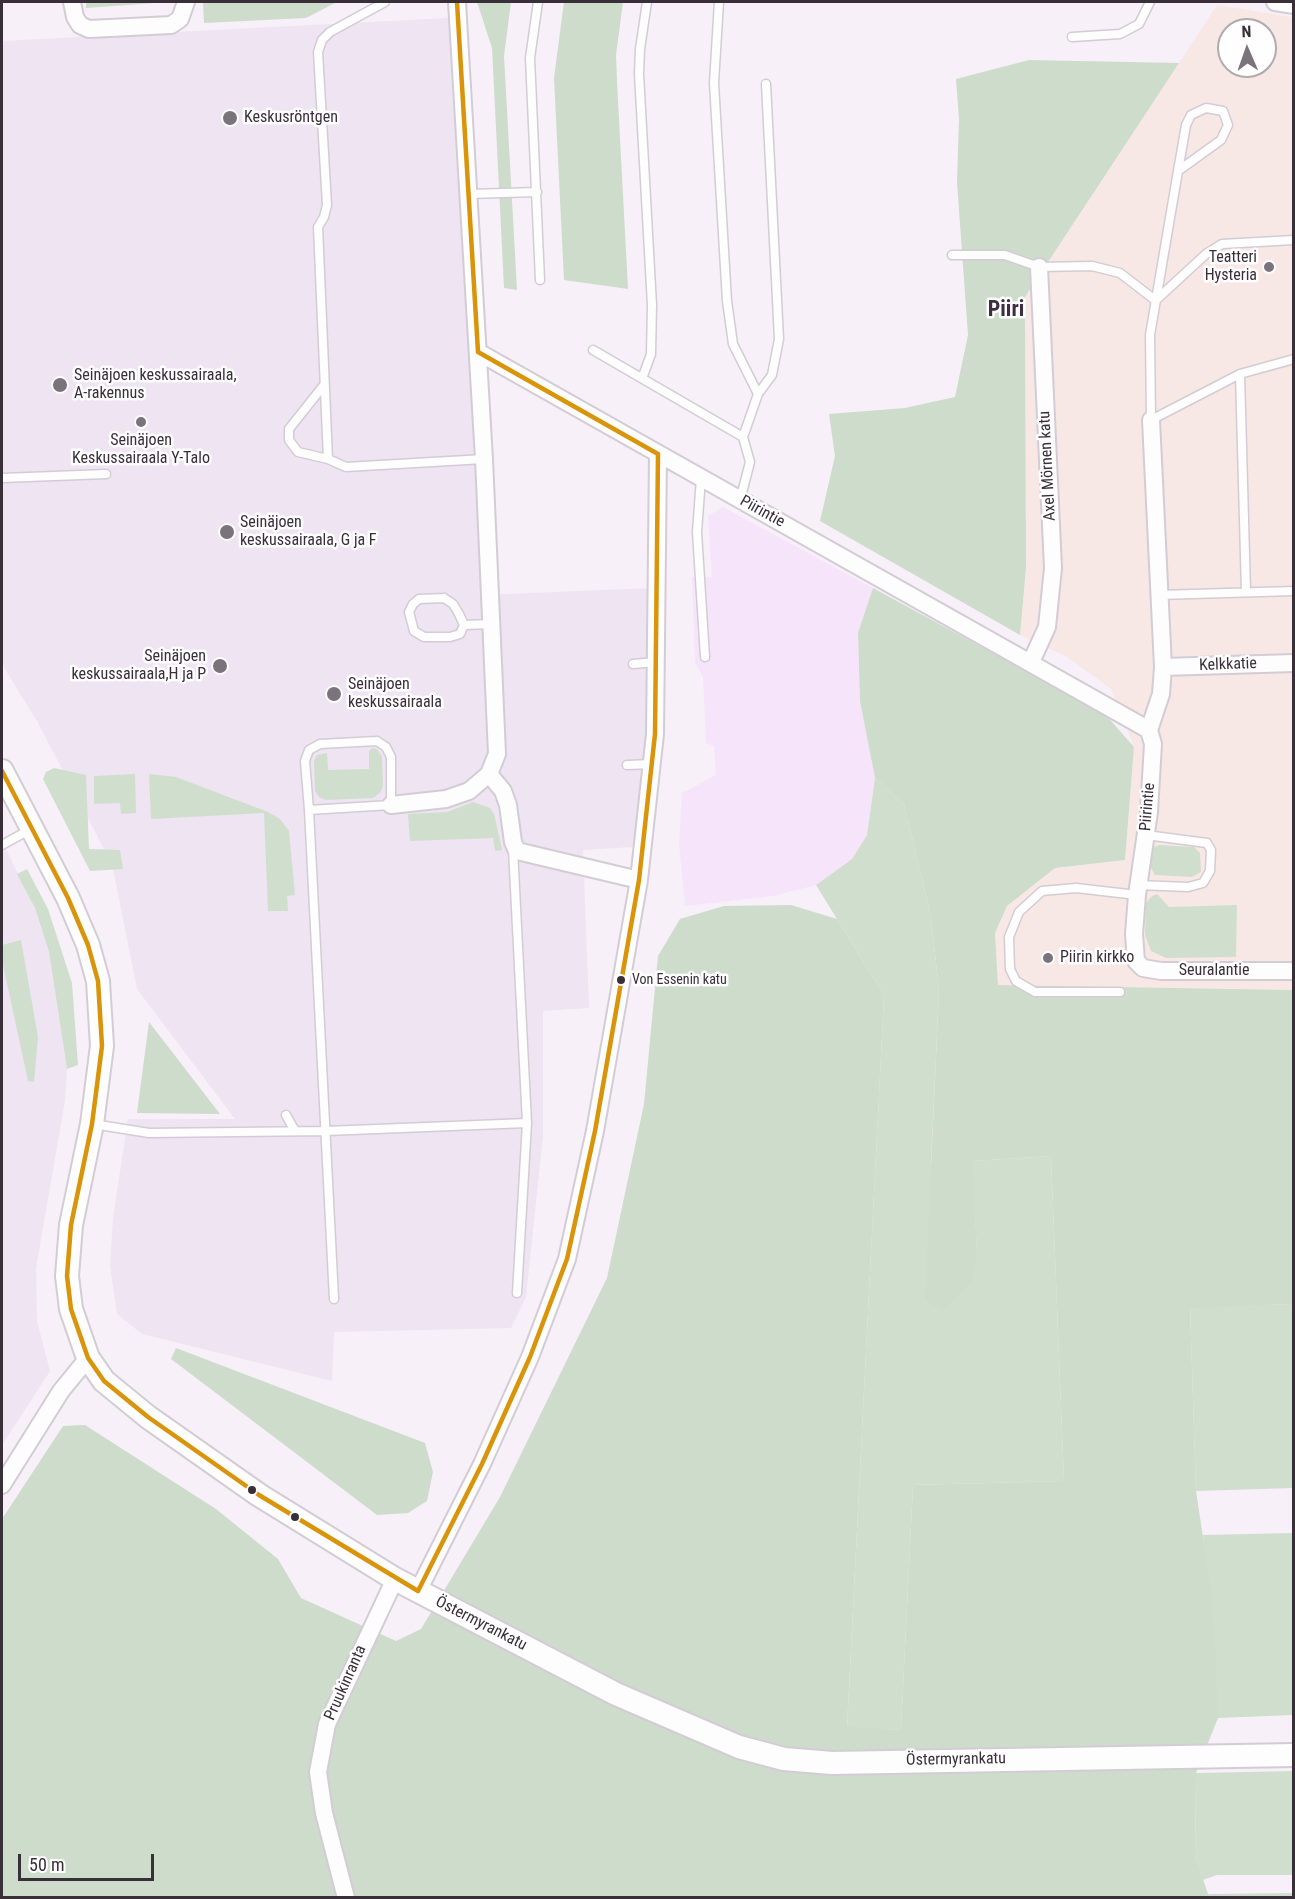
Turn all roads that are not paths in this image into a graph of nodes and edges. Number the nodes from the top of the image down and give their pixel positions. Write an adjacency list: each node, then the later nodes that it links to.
1 (72, 2): 2 (street)
2 (186, 2)
3 (385, 2): 26 (lane)
4 (457, 2): 15 (street)
5 (538, 2): 14 (lane)
6 (647, 2): 25 (lane)
7 (718, 2): 27 (lane)
8 (1150, 2): 11 (lane)
9 (1275, 2): 10 (street)
10 (1293, 5)
11 (1071, 37)
12 (766, 84): 27 (lane)
13 (1178, 171): 13 (lane); 20 (lane)
14 (537, 192): 15 (lane); 19 (lane)
15 (469, 194): 22 (street)
16 (1293, 240): 20 (lane)
17 (952, 255): 18 (lane)
18 (1040, 267): 20 (lane); 43 (street, Axel Mörnen katu)
19 (540, 280)
20 (1155, 300): 28 (lane)
21 (593, 350): 25 (lane)
22 (478, 352): 30 (street, Piirintie); 32 (street)
23 (1293, 359): 24 (lane)
24 (1240, 374): 28 (lane); 38 (lane)
25 (643, 376): 29 (lane)
26 (324, 385): 31 (lane); 31 (lane)
27 (758, 394): 29 (lane)
28 (1150, 420): 39 (street)
29 (743, 437): 36 (lane)
30 (658, 454): 35 (street, Piirintie); 44 (street)
31 (328, 459): 32 (lane)
32 (484, 459): 40 (street)
33 (106, 474): 34 (lane)
34 (2, 478)
35 (701, 478): 36 (street, Piirintie); 42 (lane)
36 (738, 499): 43 (street, Piirintie)
37 (1293, 591): 38 (lane)
38 (1246, 592): 39 (lane)
39 (1159, 595): 47 (street)
40 (492, 624): 41 (lane); 52 (street)
41 (464, 625): 41 (lane)
42 (705, 657)
43 (1032, 662): 48 (street, Piirintie)
44 (656, 663): 46 (lane); 49 (street)
45 (1293, 663): 47 (street, Kelkkatie)
46 (633, 664)
47 (1163, 667): 48 (street)
48 (1149, 730): 56 (street, Piirintie)
49 (652, 764): 50 (lane); 59 (street)
50 (627, 765)
51 (2, 771): 55 (street, Östermyrankatu)
52 (489, 774): 53 (street); 57 (street)
53 (391, 805): 54 (lane); 54 (lane)
54 (309, 810): 68 (lane)
55 (32, 829): 58 (lane); 66 (street, Östermyrankatu)
56 (1146, 835): 60 (street, Piirintie); 60 (lane)
57 (513, 842): 59 (street); 65 (lane)
58 (2, 845)
59 (639, 880): 74 (street)
60 (1137, 890): 61 (street, Piirintie); 63 (lane)
61 (1136, 961): 62 (street, Seuralantie)
62 (1293, 971)
63 (1120, 992)
64 (286, 1115): 67 (lane)
65 (527, 1123): 68 (lane); 69 (lane)
66 (92, 1124): 67 (lane); 71 (street, Östermyrankatu)
67 (295, 1131): 68 (lane)
68 (326, 1131): 70 (lane)
69 (517, 1293)
70 (334, 1299)
71 (88, 1358): 72 (street); 73 (street, Östermyrankatu)
72 (2, 1485)
73 (395, 1579): 74 (street, Östermyrankatu); 76 (street, Pruukinranta)
74 (418, 1591): 75 (street, Östermyrankatu)
75 (1293, 1755)
76 (346, 1898)

